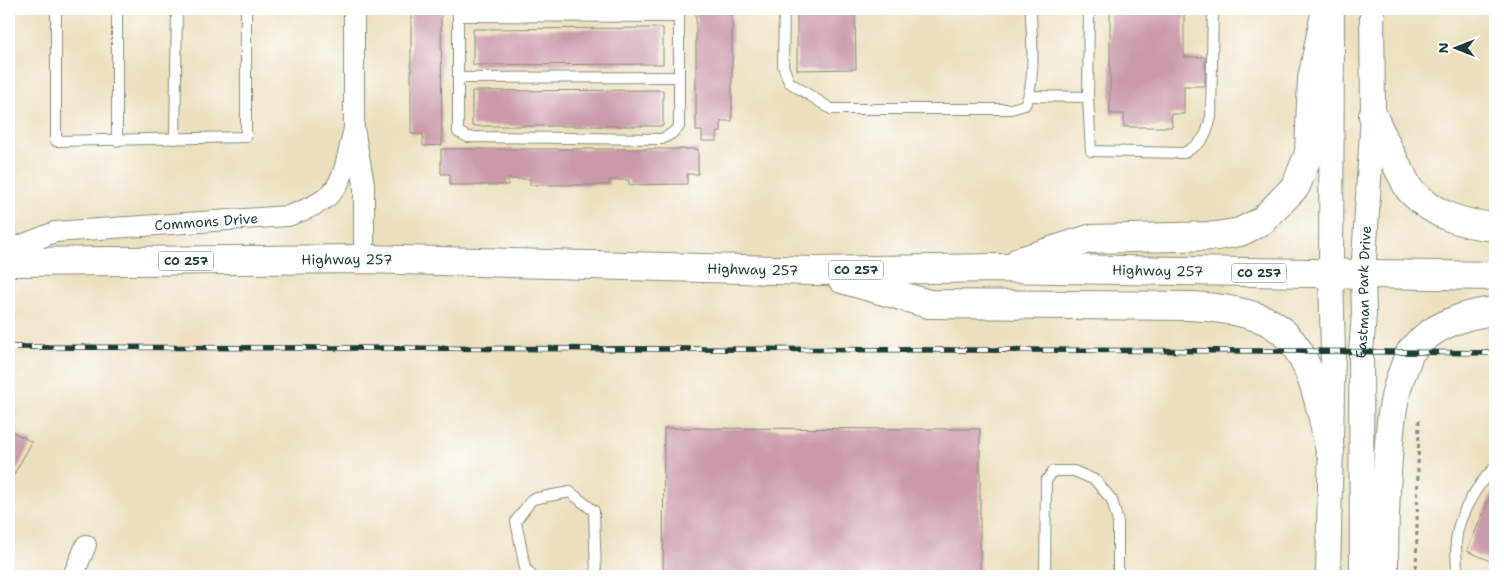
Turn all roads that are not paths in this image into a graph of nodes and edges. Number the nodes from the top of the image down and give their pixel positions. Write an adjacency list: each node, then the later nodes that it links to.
1 (56, 9): 22 (lane)
2 (117, 9): 22 (lane)
3 (177, 9): 21 (lane)
4 (246, 9): 21 (lane)
5 (354, 9): 20 (street, Commons Drive)
6 (784, 9): 17 (lane)
7 (1031, 9): 17 (lane)
8 (1089, 9): 18 (lane)
9 (1213, 9): 18 (lane)
10 (1326, 9): 27 (main road)
11 (1332, 9): 29 (street)
12 (1372, 9): 19 (street, Eastman Park Drive)
13 (458, 12): 14 (lane); 16 (lane)
14 (679, 13): 15 (lane)
15 (679, 77): 16 (lane); 16 (lane)
16 (458, 78)
17 (1029, 96): 18 (lane)
18 (1088, 97)
19 (1373, 116): 23 (main road); 30 (street, Eastman Park Drive)
20 (354, 129): 24 (street, Commons Drive); 25 (street, Commons Drive)
21 (175, 139): 22 (lane)
22 (116, 141)
23 (1495, 228)
24 (9, 250)
25 (364, 259): 26 (main road, Highway 257 / CO 257); 28 (main road, Highway 257 / CO 257)
26 (9, 262)
27 (996, 268): 28 (main road, Highway 257 / CO 257); 29 (main road, Highway 257 / CO 257)
28 (814, 271): 33 (main road)
29 (1331, 274): 30 (main road, Highway 257 / CO 257); 33 (street)
30 (1363, 275): 31 (main road, Highway 257 / CO 257); 43 (street, Eastman Park Drive)
31 (1495, 276)
32 (1495, 311): 44 (main road)
33 (1330, 451): 36 (street)
34 (1495, 467): 37 (lane)
35 (86, 545): 38 (street)
36 (1325, 571)
37 (1458, 575)
38 (73, 576)
39 (532, 576): 40 (lane)
40 (596, 576)
41 (1045, 576): 42 (lane)
42 (1118, 576)
43 (1362, 576)
44 (1384, 576)

